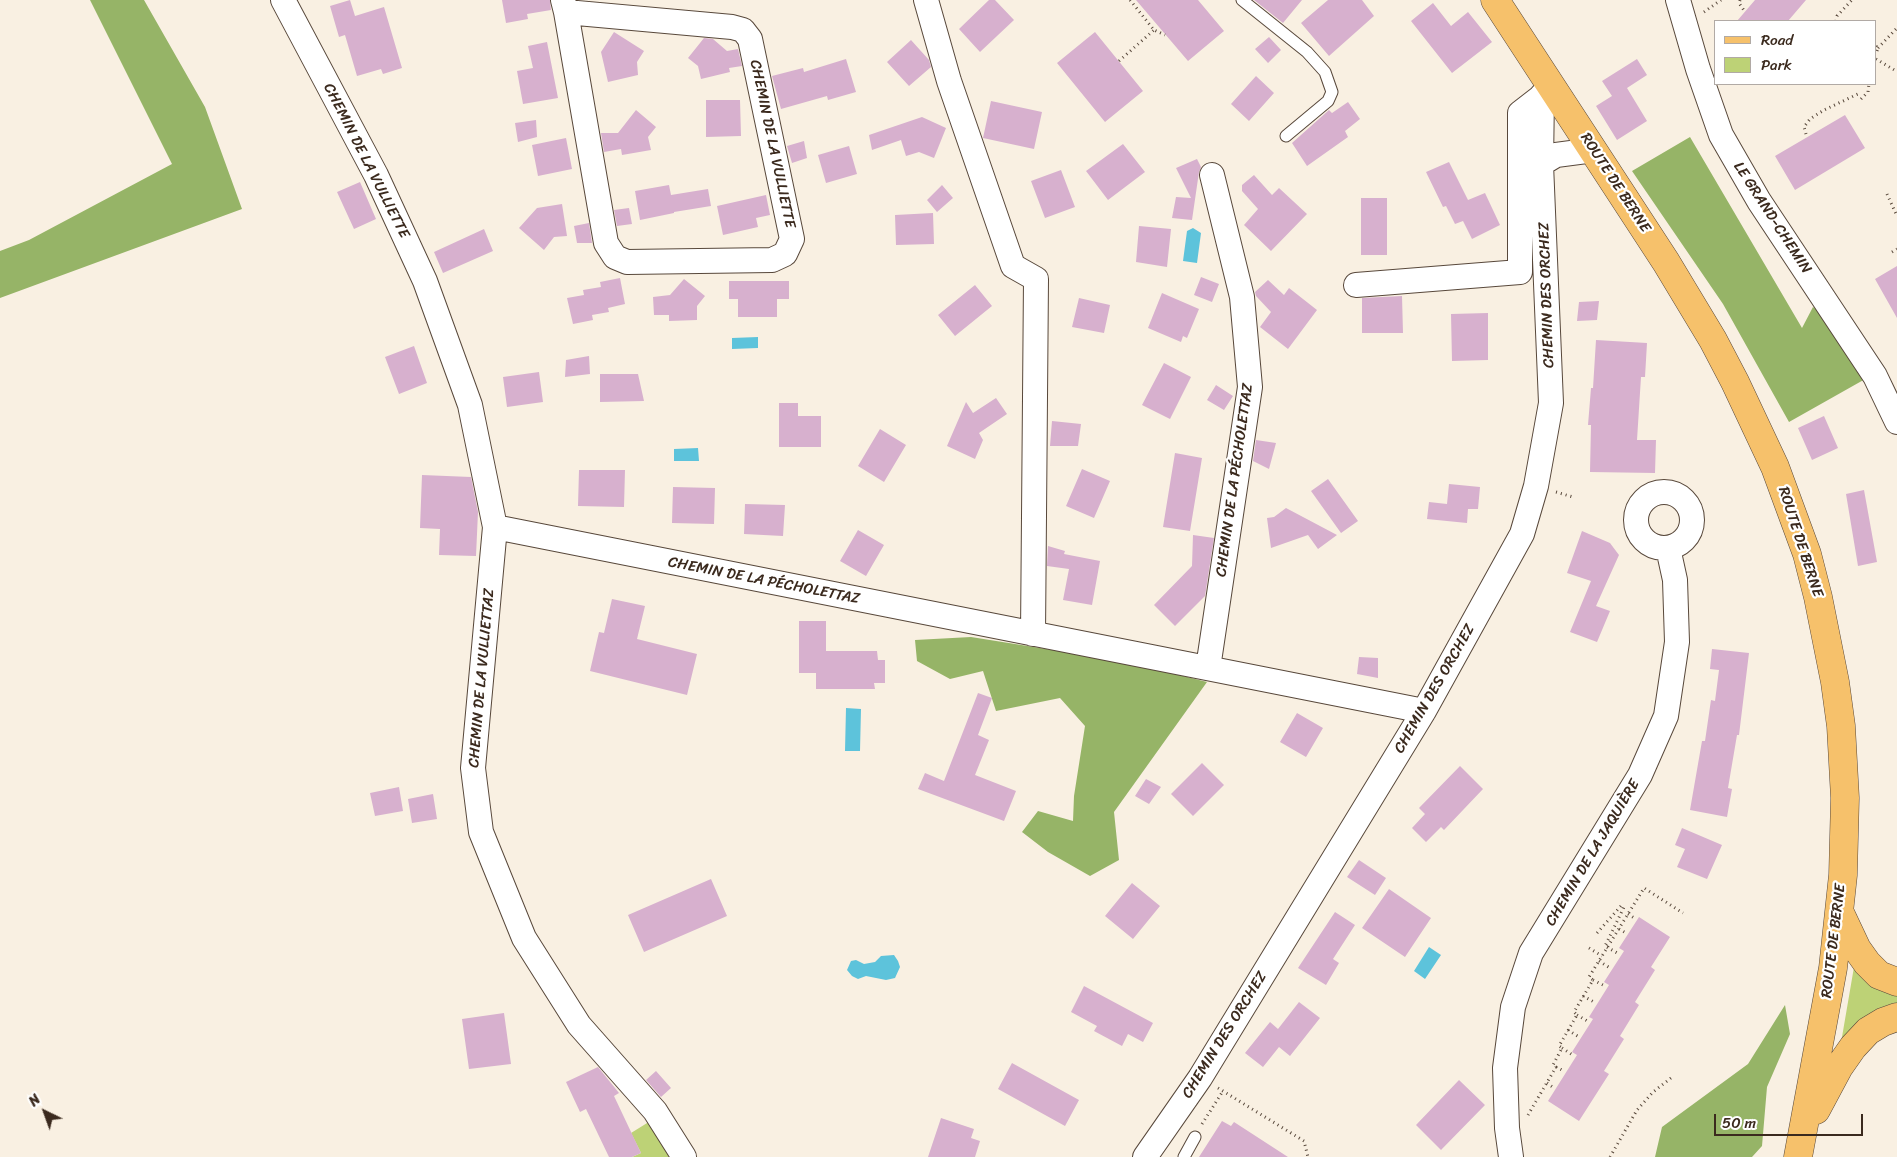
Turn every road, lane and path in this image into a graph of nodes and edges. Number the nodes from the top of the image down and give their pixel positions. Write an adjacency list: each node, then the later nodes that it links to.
1 (283, 0): 36 (street, CHEMIN DE LA VULLIETTE)
2 (926, 0): 38 (street)
3 (1130, 0): 15 (path)
4 (1242, 0): 26 (lane)
5 (1495, 0): 22 (main road, ROUTE DE BERNE)
6 (1678, 0): 35 (street, LE GRAND-CHEMIN)
7 (1721, 0): 11 (path)
8 (1740, 0): 12 (path)
9 (1852, 0): 13 (path)
10 (564, 6): 10 (street, CHEMIN DE LA VULLIETTE)
11 (1704, 12)
12 (1745, 12)
13 (1836, 20)
14 (1897, 28): 17 (path)
15 (1154, 30): 16 (path); 19 (path)
16 (1166, 35)
17 (1877, 47)
18 (1877, 60): 20 (path)
19 (1119, 61)
20 (1896, 71)
21 (1869, 85): 24 (path)
22 (1547, 91): 27 (main road, ROUTE DE BERNE); 28 (street, CHEMIN DES ORCHEZ); 34 (street)
23 (1858, 94): 25 (path)
24 (1861, 99)
25 (1806, 134)
26 (1286, 136)
27 (1594, 150): 28 (street); 42 (main road, ROUTE DE BERNE)
28 (1541, 164): 40 (street, CHEMIN DES ORCHEZ)
29 (1212, 175): 39 (street, CHEMIN DE LA PÉCHOLETTAZ)
30 (1887, 194): 31 (path)
31 (1897, 216)
32 (1897, 249): 33 (path)
33 (1892, 252)
34 (1356, 285)
35 (1897, 422)
36 (495, 527): 38 (street, CHEMIN DE LA PÉCHOLETTAZ); 76 (street, CHEMIN DE LA VULLIETTAZ)
37 (1668, 548): 80 (street, CHEMIN DE LA JAQUIÈRE)
38 (1033, 634): 39 (street, CHEMIN DE LA PÉCHOLETTAZ)
39 (1208, 668): 40 (street, CHEMIN DE LA PÉCHOLETTAZ)
40 (1424, 711): 77 (street, CHEMIN DES ORCHEZ)
41 (1683, 913): 43 (path)
42 (1840, 913): 55 (main road); 75 (main road, ROUTE DE BERNE)
43 (1628, 914): 44 (path); 45 (path)
44 (1636, 919)
45 (1619, 930): 47 (path); 49 (path)
46 (1597, 933): 49 (path)
47 (1626, 933)
48 (1589, 948): 51 (path)
49 (1608, 948): 50 (path); 51 (path)
50 (1619, 954)
51 (1602, 956): 52 (path)
52 (1599, 961): 53 (path); 54 (path)
53 (1610, 968)
54 (1593, 980): 56 (path); 57 (path)
55 (1897, 982)
56 (1604, 986)
57 (1583, 996): 58 (path); 59 (path)
58 (1594, 1002)
59 (1577, 1014): 61 (path); 62 (path)
60 (1897, 1017): 75 (main road)
61 (1589, 1022)
62 (1568, 1030): 63 (path); 64 (path)
63 (1579, 1037)
64 (1562, 1048): 65 (path); 66 (path)
65 (1574, 1056)
66 (1556, 1067): 67 (path); 69 (path)
67 (1564, 1071)
68 (1671, 1078): 81 (path)
69 (1547, 1083): 71 (path); 73 (path)
70 (1215, 1086): 72 (path)
71 (1554, 1088)
72 (1223, 1091): 74 (path); 79 (path)
73 (1526, 1118)
74 (1195, 1137): 78 (lane)
75 (1799, 1149)
76 (684, 1157)
77 (1145, 1157)
78 (1184, 1157)
79 (1308, 1157)
80 (1511, 1157)
81 (1610, 1157)

